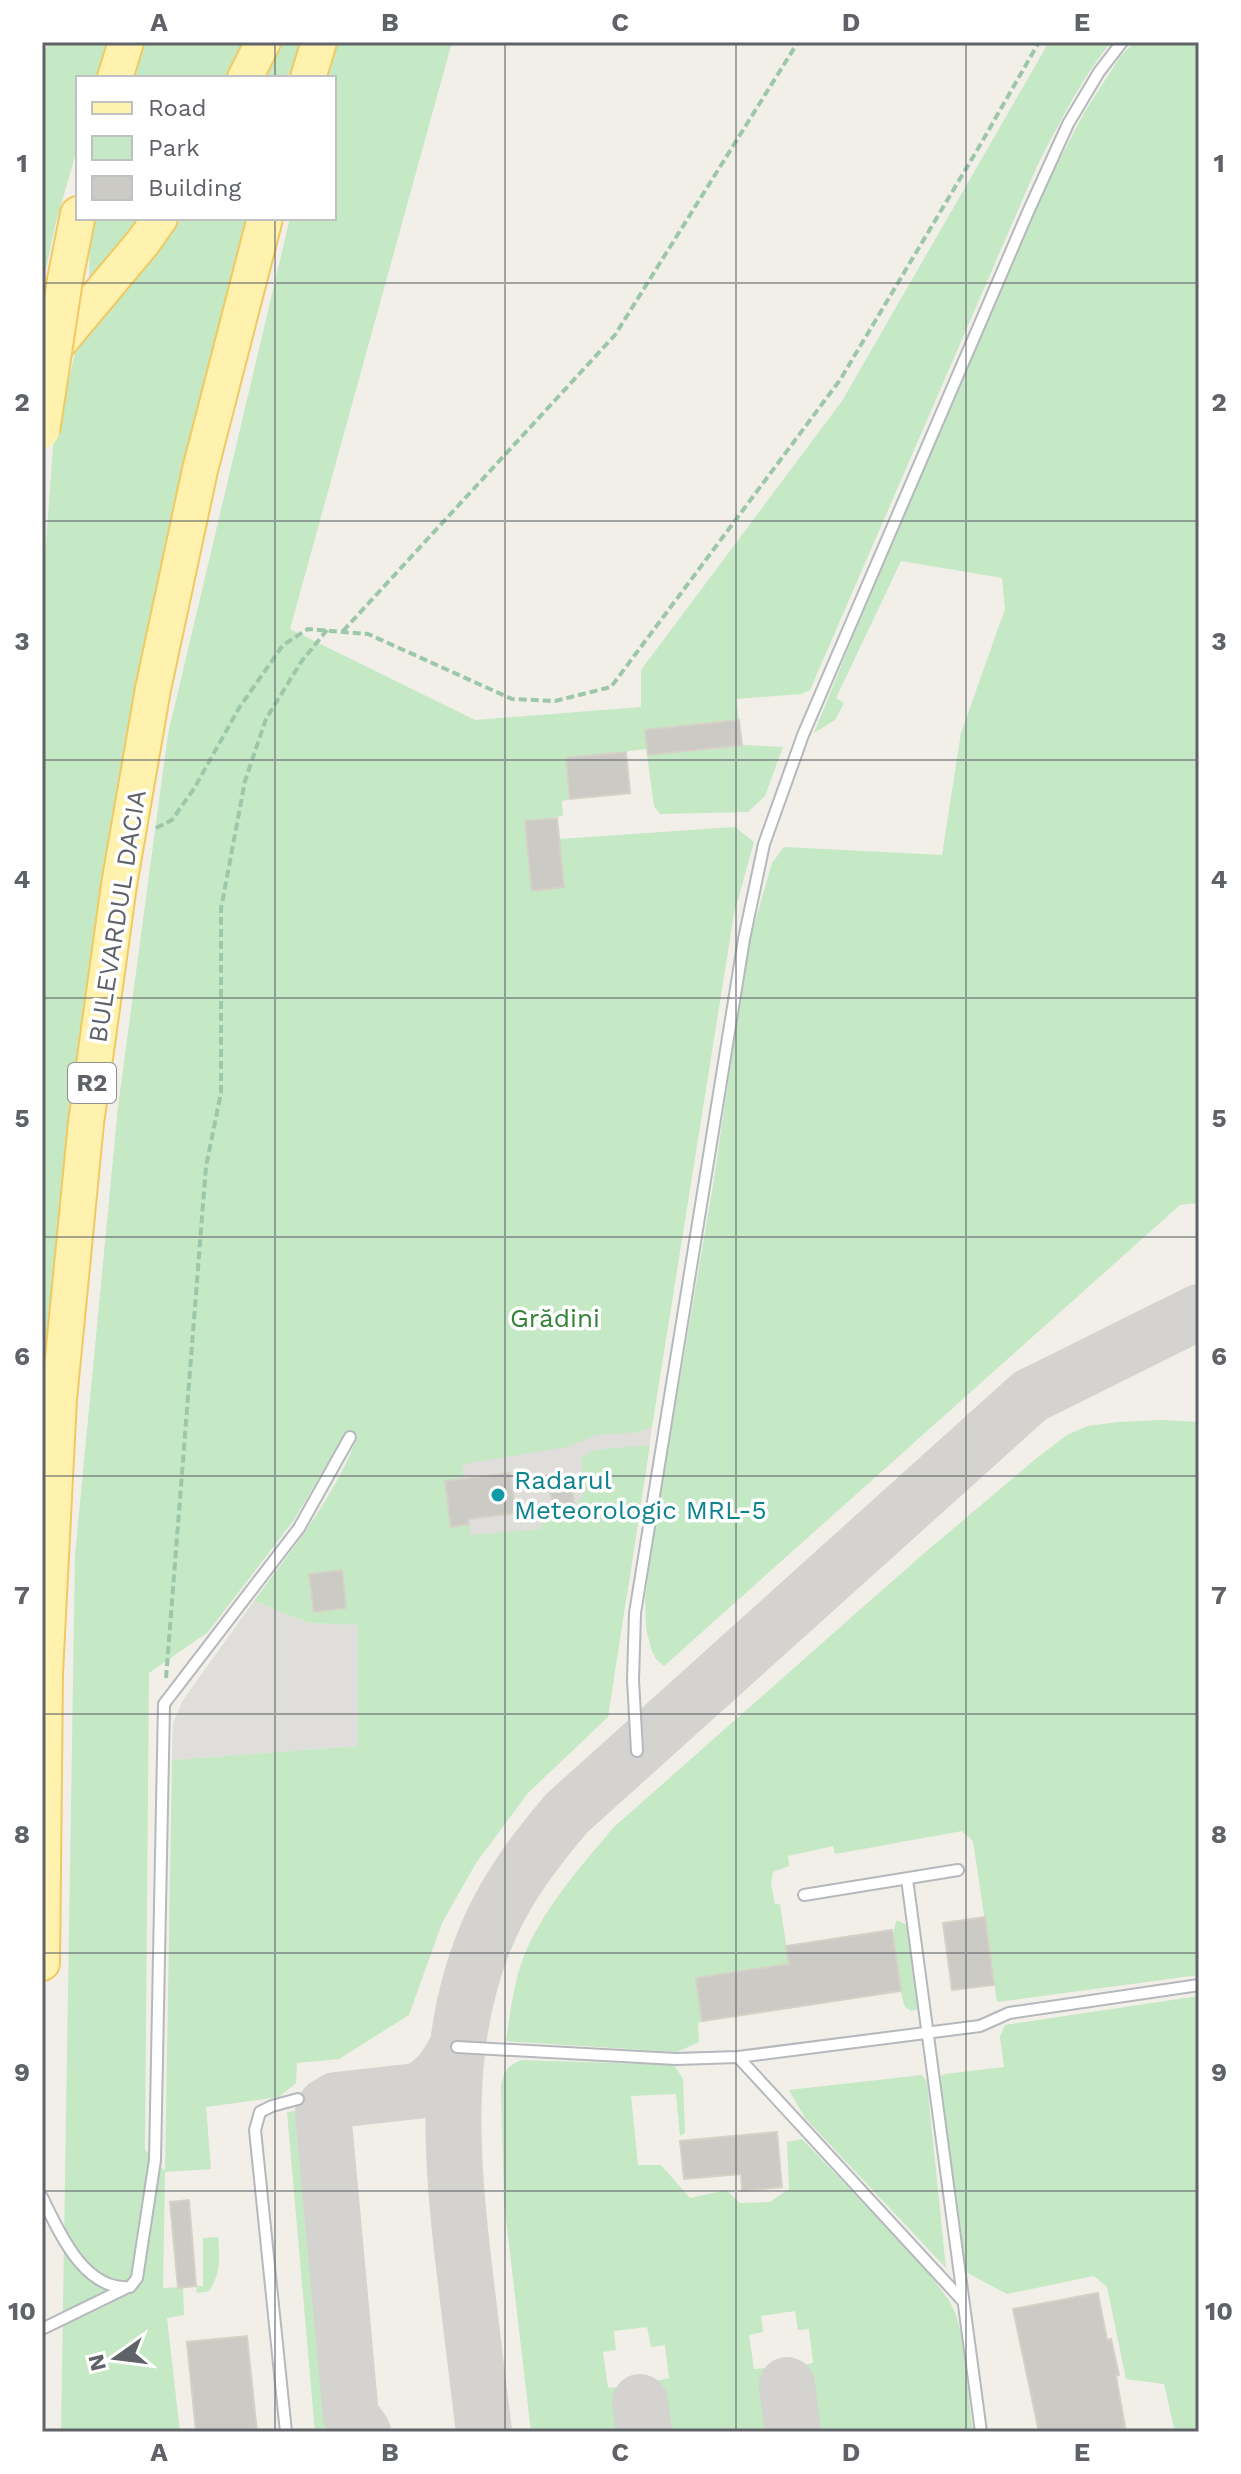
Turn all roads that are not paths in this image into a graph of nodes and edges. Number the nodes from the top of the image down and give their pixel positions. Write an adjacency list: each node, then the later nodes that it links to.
1 (126, 42): 5 (main road)
2 (263, 42): 6 (main road)
3 (319, 42): 7 (main road)
4 (1122, 42): 15 (lane)
5 (116, 76)
6 (246, 76)
7 (309, 76)
8 (77, 220): 12 (main road, bridge)
9 (159, 220): 11 (main road)
10 (264, 220): 13 (main road, BULEVARDUL DACIA / R2)
11 (42, 364)
12 (42, 431)
13 (50, 1398): 19 (main road, BULEVARDUL DACIA / R2)
14 (350, 1437): 26 (lane)
15 (637, 1751)
16 (958, 1870): 17 (lane)
17 (907, 1879): 18 (lane); 21 (lane)
18 (804, 1895)
19 (42, 1963)
20 (1199, 1985): 21 (lane)
21 (928, 2034): 23 (lane); 27 (lane)
22 (457, 2047): 23 (lane)
23 (738, 2057): 27 (lane)
24 (298, 2099): 29 (lane)
25 (42, 2197): 26 (lane)
26 (130, 2287): 28 (lane)
27 (964, 2302): 30 (lane)
28 (42, 2329)
29 (286, 2432)
30 (981, 2432)

